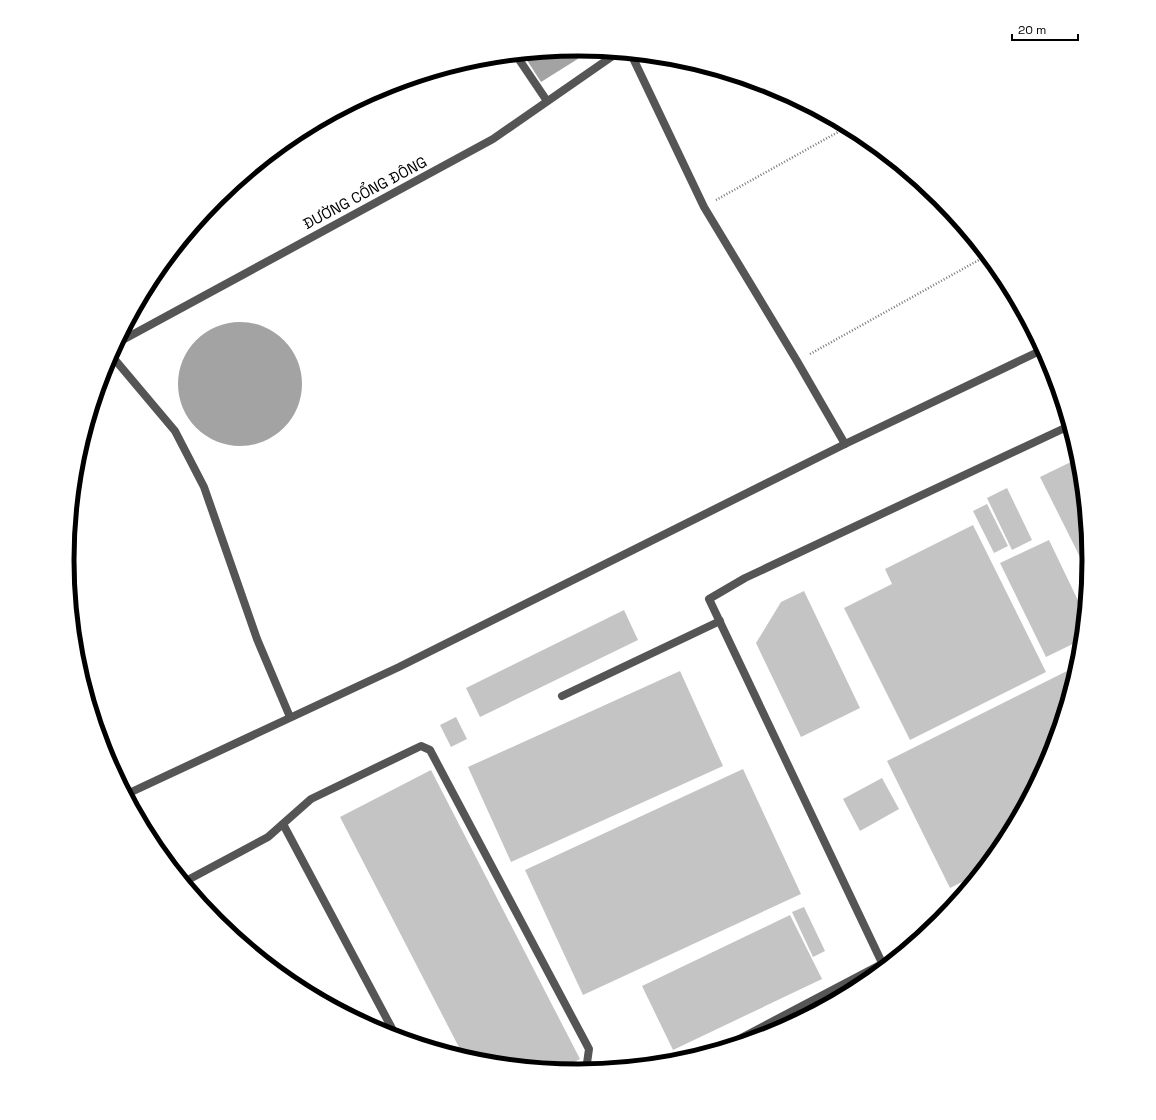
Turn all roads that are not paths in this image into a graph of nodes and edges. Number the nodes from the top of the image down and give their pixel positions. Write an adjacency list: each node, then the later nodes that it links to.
1 (611, 57): 4 (street, ĐƯỜNG CỔNG ĐÔNG)
2 (519, 59): 4 (street)
3 (633, 59): 9 (street)
4 (547, 101): 5 (street, ĐƯỜNG CỔNG ĐÔNG)
5 (125, 338)
6 (1037, 352): 9 (street)
7 (115, 360): 12 (street)
8 (1064, 428): 10 (street)
9 (845, 444): 12 (street)
10 (720, 621): 11 (street); 16 (street)
11 (562, 696)
12 (290, 717): 13 (street)
13 (131, 792)
14 (283, 824): 15 (street); 18 (street); 20 (street)
15 (189, 880)
16 (882, 962)
17 (864, 975): 19 (street)
18 (392, 1028)
19 (751, 1033)
20 (587, 1064)

